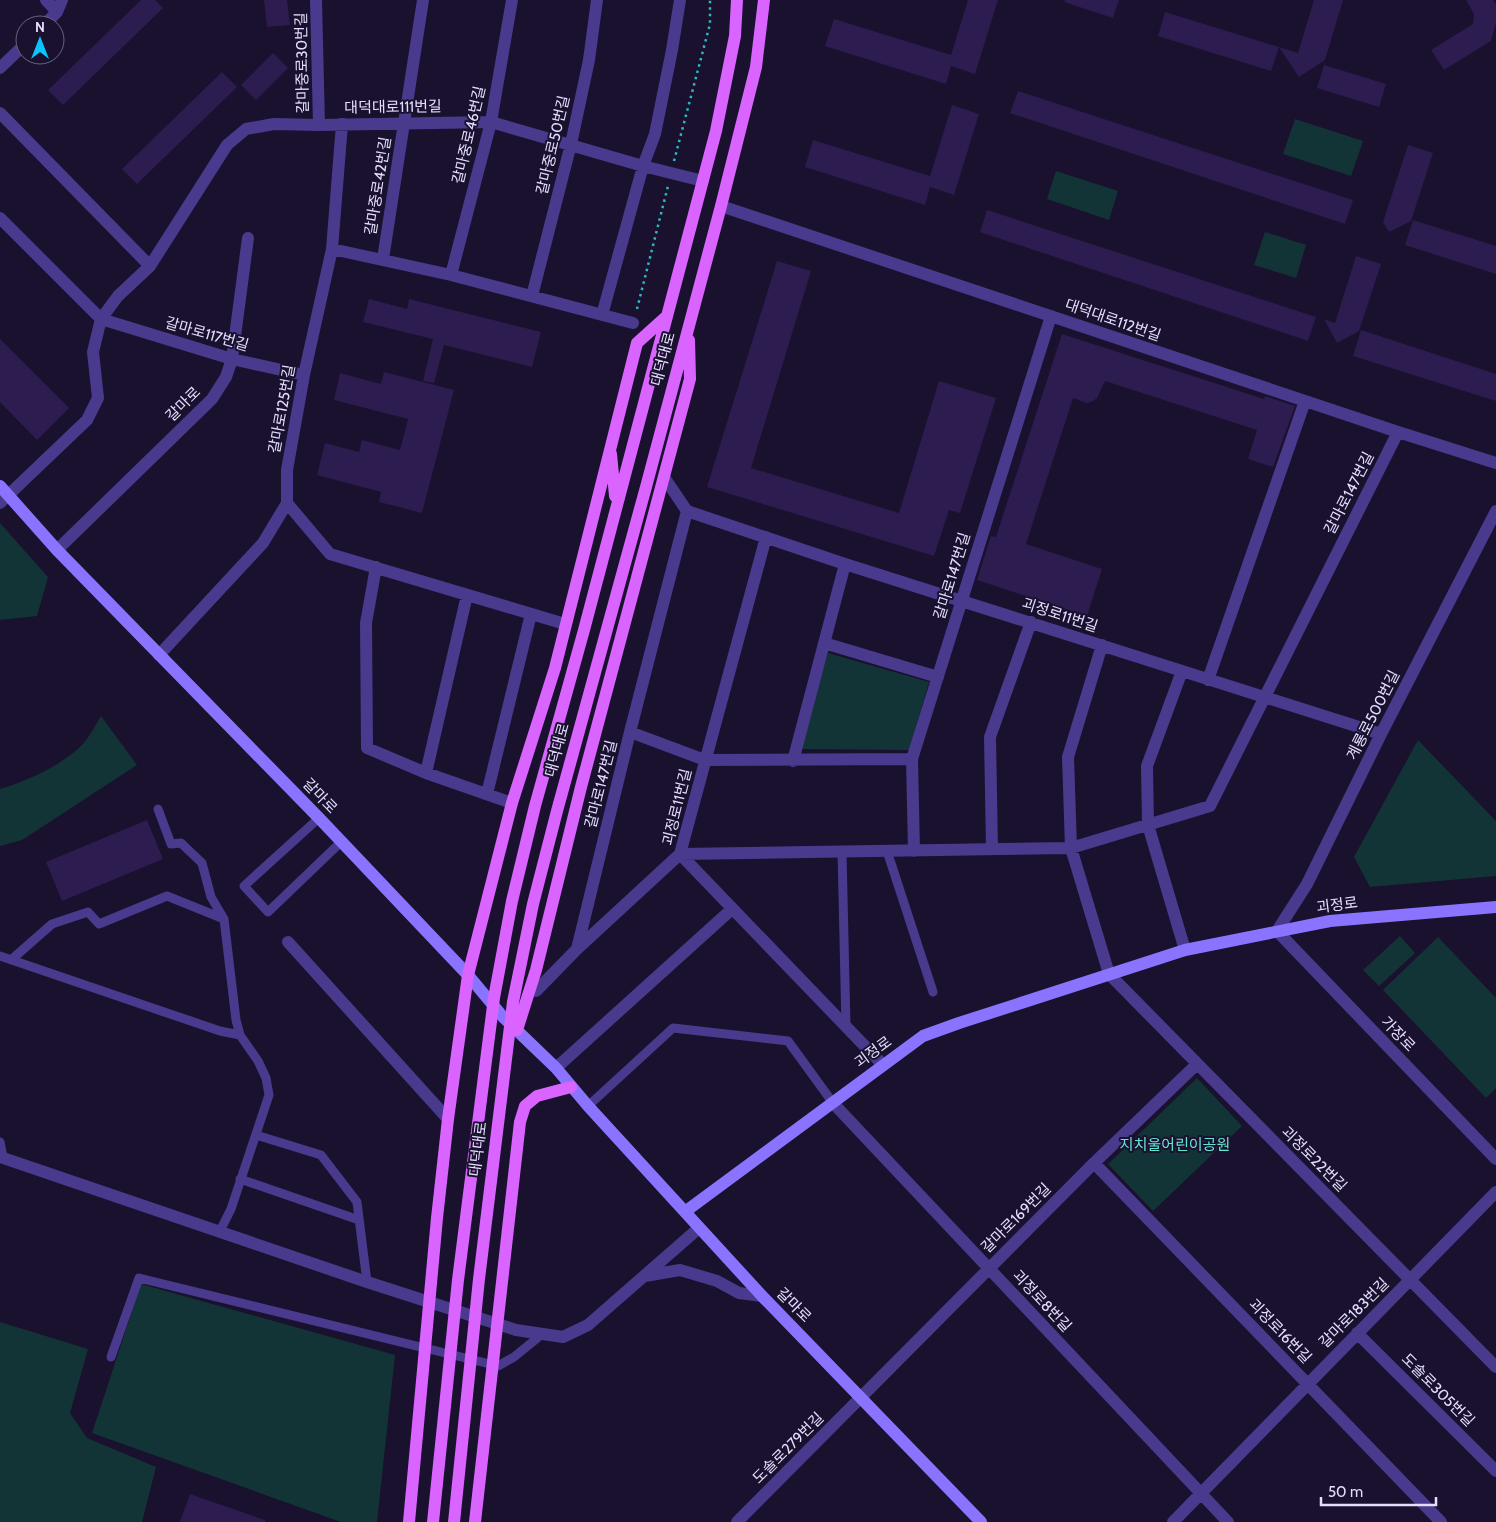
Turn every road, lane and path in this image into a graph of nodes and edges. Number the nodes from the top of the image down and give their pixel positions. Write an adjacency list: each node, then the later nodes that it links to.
1 (46, 0): 9 (street)
2 (316, 0): 16 (street, 갈마중로30번길)
3 (423, 0): 15 (street, 갈마중로42번길)
4 (512, 0): 13 (street, 갈마중로46번길)
5 (597, 0): 17 (street, 갈마중로50번길)
6 (680, 0): 18 (street)
7 (738, 0): 19 (main road, 대덕대로)
8 (764, 0): 20 (main road, 대덕대로)
9 (60, 6)
10 (15, 54): 11 (street)
11 (0, 68)
12 (0, 113): 25 (street)
13 (491, 122): 15 (street, 대덕대로111번길); 17 (street, 대덕대로111번길); 26 (street, 갈마중로46번길)
14 (342, 124): 15 (street, 대덕대로111번길); 16 (street, 대덕대로111번길); 23 (street, 갈마로125번길)
15 (404, 124): 24 (street, 갈마중로42번길)
16 (319, 125): 25 (street, 대덕대로111번길)
17 (571, 144): 18 (street, 대덕대로111번길); 27 (street, 갈마중로50번길)
18 (643, 166): 19 (street, 대덕대로111번길); 28 (street)
19 (702, 181): 29 (main road, 대덕대로)
20 (721, 206): 30 (street, 대덕대로112번길); 33 (main road, 대덕대로)
21 (0, 218): 31 (street, 갈마로117번길)
22 (248, 238): 34 (street, 갈마로)
23 (332, 248): 24 (street); 35 (street, 갈마로125번길)
24 (384, 259): 26 (street)
25 (150, 266): 31 (street, 대덕대로111번길)
26 (451, 275): 27 (street)
27 (532, 296): 28 (street)
28 (602, 315): 32 (street)
29 (667, 316): 38 (main road); 43 (main road, 대덕대로)
30 (1051, 316): 36 (street, 대덕대로112번길); 51 (street, 갈마로147번길)
31 (101, 319): 34 (street, 갈마로117번길); 41 (street)
32 (633, 323)
33 (689, 325): 40 (main road); 129 (main road, 대덕대로)
34 (232, 359): 35 (street, 갈마로117번길); 47 (street, 갈마로)
35 (304, 375): 42 (street, 갈마로125번길)
36 (1305, 402): 37 (street, 대덕대로112번길); 60 (street)
37 (1398, 432): 39 (street, 대덕대로112번길); 61 (street, 갈마로147번길)
38 (610, 444): 43 (main road); 54 (main road)
39 (1496, 463)
40 (664, 477): 44 (street); 94 (main road)
41 (3, 495): 47 (main road, 갈마로)
42 (287, 503): 49 (street); 57 (street, 갈마로125번길)
43 (616, 506): 128 (main road, 대덕대로)
44 (687, 511): 46 (street, 괴정로11번길); 62 (street, 갈마로147번길)
45 (1496, 511): 63 (street, 계룡로500번길)
46 (766, 537): 48 (street, 괴정로11번길); 65 (street, 괴정로11번길)
47 (57, 550): 57 (main road, 갈마로)
48 (845, 564): 51 (street, 괴정로11번길); 55 (street)
49 (376, 568): 50 (street); 67 (street)
50 (467, 595): 52 (street); 67 (street)
51 (962, 600): 53 (street, 괴정로11번길); 59 (street, 갈마로147번길)
52 (531, 614): 54 (street); 68 (street)
53 (1031, 622): 56 (street, 괴정로11번길); 75 (street)
54 (565, 624): 69 (main road)
55 (824, 643): 59 (street); 66 (street)
56 (1102, 646): 58 (street, 괴정로11번길); 74 (street)
57 (159, 656): 71 (main road, 갈마로)
58 (1182, 671): 60 (street, 괴정로11번길); 72 (street)
59 (938, 678): 64 (street, 갈마로147번길)
60 (1208, 680): 61 (street, 괴정로11번길)
61 (1264, 698): 63 (street, 괴정로11번길); 72 (street, 갈마로147번길)
62 (630, 732): 65 (street); 85 (street, 갈마로147번길)
63 (1381, 734): 83 (street, 계룡로500번길)
64 (912, 759): 66 (street); 77 (street, 갈마로147번길)
65 (705, 760): 66 (street); 79 (street, 괴정로11번길)
66 (793, 760)
67 (426, 773): 68 (street)
68 (487, 794): 69 (street)
69 (512, 803): 90 (main road)
70 (158, 809): 82 (lane)
71 (319, 818): 73 (main road, 갈마로); 73 (lane)
72 (1148, 825): 74 (street, 갈마로147번길); 86 (street)
73 (342, 842): 90 (main road, 갈마로)
74 (1071, 848): 75 (street, 갈마로147번길); 89 (street)
75 (992, 849): 77 (street, 갈마로147번길)
76 (887, 851): 77 (street, 갈마로147번길); 78 (street, 갈마로147번길); 92 (lane)
77 (914, 851)
78 (842, 852): 79 (street, 갈마로147번길); 93 (lane)
79 (680, 854): 81 (street, 괴정로11번길); 85 (street)
80 (1496, 907): 83 (main road, 괴정로)
81 (732, 909): 93 (street, 괴정로11번길); 98 (street)
82 (224, 919): 88 (lane); 95 (lane)
83 (1277, 931): 86 (main road, 괴정로); 106 (street, 가장로)
84 (288, 942): 102 (street)
85 (577, 949): 91 (street)
86 (1185, 950): 89 (main road, 괴정로)
87 (0, 956): 88 (lane)
88 (11, 960): 95 (lane)
89 (1109, 974): 96 (street, 괴정로22번길); 97 (main road, 괴정로)
90 (468, 975): 94 (main road, 갈마로); 102 (main road)
91 (536, 991)
92 (933, 992)
93 (846, 1026): 97 (street, 괴정로11번길)
94 (516, 1030): 98 (main road, 갈마로)
95 (240, 1035): 103 (lane)
96 (1197, 1064): 107 (street, 갈마로169번길); 116 (street, 괴정로22번길)
97 (883, 1065): 100 (main road, 괴정로)
98 (556, 1068): 99 (main road, 갈마로)
99 (571, 1087): 101 (main road, 갈마로); 130 (main road)
100 (833, 1103): 101 (lane); 110 (main road, 괴정로); 114 (street, 괴정로8번길)
101 (588, 1106): 110 (main road, 갈마로)
102 (448, 1119): 127 (main road)
103 (256, 1135): 108 (lane); 111 (lane)
104 (0, 1142): 105 (lane)
105 (1, 1157): 113 (street)
106 (1496, 1159)
107 (1094, 1163): 114 (street, 갈마로169번길); 123 (street, 괴정로16번길)
108 (240, 1180): 111 (lane); 113 (lane)
109 (1496, 1192): 116 (street, 갈마로183번길)
110 (686, 1211): 112 (main road, 갈마로)
111 (359, 1220): 117 (lane)
112 (699, 1228): 115 (street); 118 (main road, 갈마로)
113 (220, 1231): 117 (street)
114 (988, 1268): 124 (street, 갈마로169번길); 126 (street, 괴정로8번길)
115 (645, 1276): 118 (street); 120 (street)
116 (1410, 1280): 119 (street, 갈마로183번길); 122 (street, 괴정로22번길)
117 (367, 1282): 120 (street)
118 (762, 1296): 124 (main road, 갈마로)
119 (1357, 1333): 123 (street, 갈마로183번길); 125 (street, 도솔로305번길)
120 (541, 1335): 121 (lane)
121 (111, 1357)
122 (1496, 1367)
123 (1307, 1383): 126 (street, 갈마로183번길); 135 (street, 괴정로16번길)
124 (862, 1398): 131 (street, 도솔로279번길); 132 (main road, 갈마로)
125 (1496, 1471)
126 (1201, 1494): 133 (street, 갈마로183번길); 134 (street, 괴정로8번길)
127 (409, 1522)
128 (433, 1522)
129 (454, 1522)
130 (475, 1522)
131 (737, 1522)
132 (981, 1522)
133 (1172, 1522)
134 (1228, 1522)
135 (1441, 1522)

